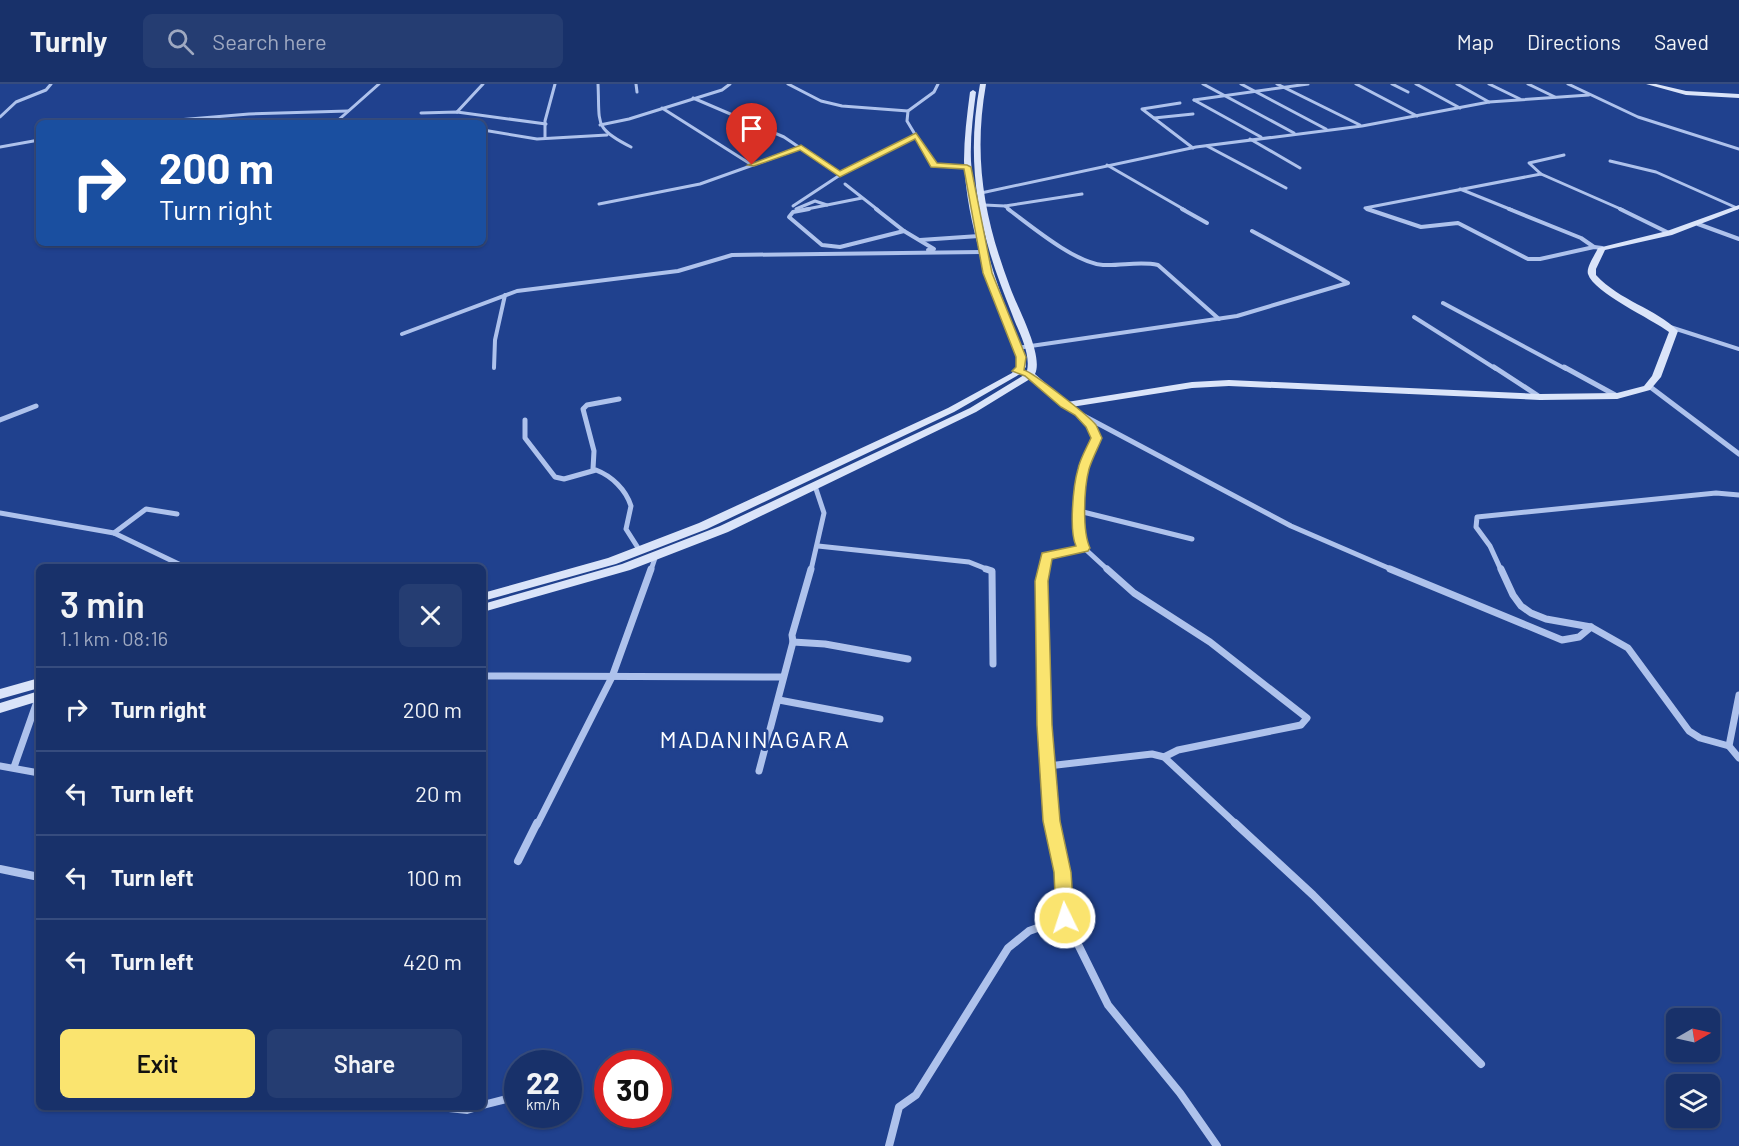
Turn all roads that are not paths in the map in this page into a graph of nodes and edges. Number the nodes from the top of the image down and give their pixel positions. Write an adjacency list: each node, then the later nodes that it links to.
1 (51, 84): 44 (street)
2 (379, 84): 38 (street)
3 (483, 84): 40 (street)
4 (555, 84): 48 (street)
5 (598, 84): 49 (street)
6 (636, 84): 25 (street)
7 (730, 84): 31 (street)
8 (788, 84): 39 (street)
9 (938, 84): 39 (street)
10 (975, 84): 71 (main road)
11 (983, 84): 71 (main road)
12 (1203, 84): 29 (street)
13 (1241, 84): 26 (street)
14 (1277, 84): 24 (street)
15 (1308, 84): 24 (street)
16 (1356, 84): 43 (street)
17 (1392, 84): 27 (street)
18 (1416, 84): 37 (street)
19 (1457, 84): 34 (street)
20 (1489, 84): 33 (street)
21 (1528, 84): 32 (street)
22 (1568, 84): 28 (street)
23 (1649, 84): 30 (main road)
24 (1283, 87): 26 (street); 50 (street)
25 (637, 92)
26 (1255, 92): 29 (street); 52 (street)
27 (1408, 92)
28 (1589, 95): 32 (street); 65 (street)
29 (1222, 96): 53 (street); 56 (street)
30 (1739, 96)
31 (693, 98): 36 (street); 63 (street)
32 (1557, 98): 33 (street)
33 (1521, 100): 34 (street)
34 (1489, 102): 37 (street)
35 (1180, 103): 45 (street)
36 (662, 108): 49 (street); 68 (street)
37 (1460, 108): 43 (street)
38 (348, 111): 46 (street); 47 (street)
39 (909, 111): 55 (street)
40 (457, 112): 41 (street); 48 (street)
41 (421, 113)
42 (1193, 114): 45 (street)
43 (1417, 116): 50 (street)
44 (0, 117)
45 (1154, 118): 64 (street)
46 (174, 120)
47 (338, 120)
48 (546, 124): 57 (street)
49 (600, 125): 54 (street)
50 (1362, 126): 52 (street)
51 (486, 130): 57 (street)
52 (1327, 130): 53 (street)
53 (1294, 133): 56 (street)
54 (607, 135): 57 (street); 62 (street)
55 (916, 135): 71 (street); 73 (street)
56 (1261, 137): 58 (street)
57 (545, 138)
58 (1249, 139): 60 (street); 70 (street)
59 (36, 141): 61 (street)
60 (1206, 146): 64 (street); 75 (street)
61 (0, 147)
62 (631, 147)
63 (801, 148): 68 (street); 73 (street)
64 (1193, 148): 69 (street)
65 (1739, 149)
66 (1564, 155): 72 (street)
67 (1610, 161): 84 (street)
68 (752, 165): 80 (street)
69 (1106, 165): 77 (street); 86 (street)
70 (1300, 168)
71 (971, 172): 77 (main road); 85 (main road)
72 (1540, 174): 76 (street); 90 (street)
73 (840, 175): 81 (street)
74 (844, 184): 79 (street)
75 (1286, 188)
76 (1460, 189): 94 (street); 94 (street)
77 (981, 193): 82 (main road)
78 (1082, 194): 83 (street)
79 (862, 198): 81 (street); 88 (street)
80 (599, 204)
81 (826, 205): 88 (street)
82 (984, 205): 83 (street); 85 (main road)
83 (1005, 206): 100 (street)
84 (1738, 207): 87 (main road)
85 (982, 222): 91 (main road); 103 (main road)
86 (1207, 223)
87 (1698, 224): 90 (main road); 92 (street)
88 (904, 231): 93 (street)
89 (1252, 231): 100 (street)
90 (1669, 233): 94 (main road)
91 (979, 236): 93 (street); 96 (main road)
92 (1739, 239)
93 (919, 240): 95 (street)
94 (1598, 248): 101 (main road)
95 (839, 249)
96 (982, 252): 97 (street); 104 (main road)
97 (505, 295): 102 (street); 106 (street)
98 (1443, 303): 110 (street)
99 (1414, 317): 111 (street)
100 (1219, 319): 103 (street)
101 (1667, 326): 105 (street); 109 (main road)
102 (402, 334)
103 (1028, 346): 104 (street); 108 (main road)
104 (1017, 348): 107 (main road)
105 (1739, 349)
106 (494, 368)
107 (1017, 371): 108 (main road); 129 (main road)
108 (1029, 374): 113 (main road); 120 (main road)
109 (1648, 386): 110 (main road); 118 (street)
110 (1617, 396): 111 (main road)
111 (1540, 397): 113 (main road)
112 (619, 399): 119 (street)
113 (1065, 405): 115 (street)
114 (36, 406): 116 (street)
115 (1078, 413): 122 (street); 134 (street)
116 (0, 420)
117 (525, 420): 119 (street)
118 (1739, 454)
119 (593, 469): 129 (street)
120 (815, 486): 127 (street); 130 (main road)
121 (1739, 495): 134 (street)
122 (1079, 511): 126 (street); 128 (street)
123 (177, 514): 125 (street)
124 (2, 516): 125 (street)
125 (114, 533): 131 (street)
126 (1192, 539)
127 (818, 546): 135 (street); 137 (street)
128 (1083, 548): 150 (street); 153 (street)
129 (640, 551): 132 (main road)
130 (656, 555): 133 (main road); 139 (street)
131 (178, 564)
132 (486, 596)
133 (486, 608)
134 (1591, 627): 149 (street)
135 (793, 642): 136 (street); 140 (street)
136 (908, 659)
137 (993, 664)
138 (486, 676): 139 (street)
139 (612, 677): 140 (street); 157 (street)
140 (783, 677): 145 (street)
141 (36, 684): 142 (main road)
142 (0, 694)
143 (1739, 695): 149 (street)
144 (36, 697): 147 (main road)
145 (779, 700): 148 (street); 155 (street)
146 (36, 705): 154 (street)
147 (0, 708)
148 (880, 719)
149 (1729, 746): 151 (street)
150 (1164, 757): 153 (street); 161 (street)
151 (1739, 758)
152 (0, 766): 154 (street)
153 (1048, 766): 160 (street)
154 (14, 767): 156 (street)
155 (759, 771)
156 (36, 772)
157 (518, 861)
158 (0, 869): 159 (street)
159 (36, 875)
160 (1065, 918): 164 (street); 165 (street)
161 (1481, 1064)
162 (504, 1100): 163 (street)
163 (486, 1104)
164 (889, 1146)
165 (1217, 1146)

